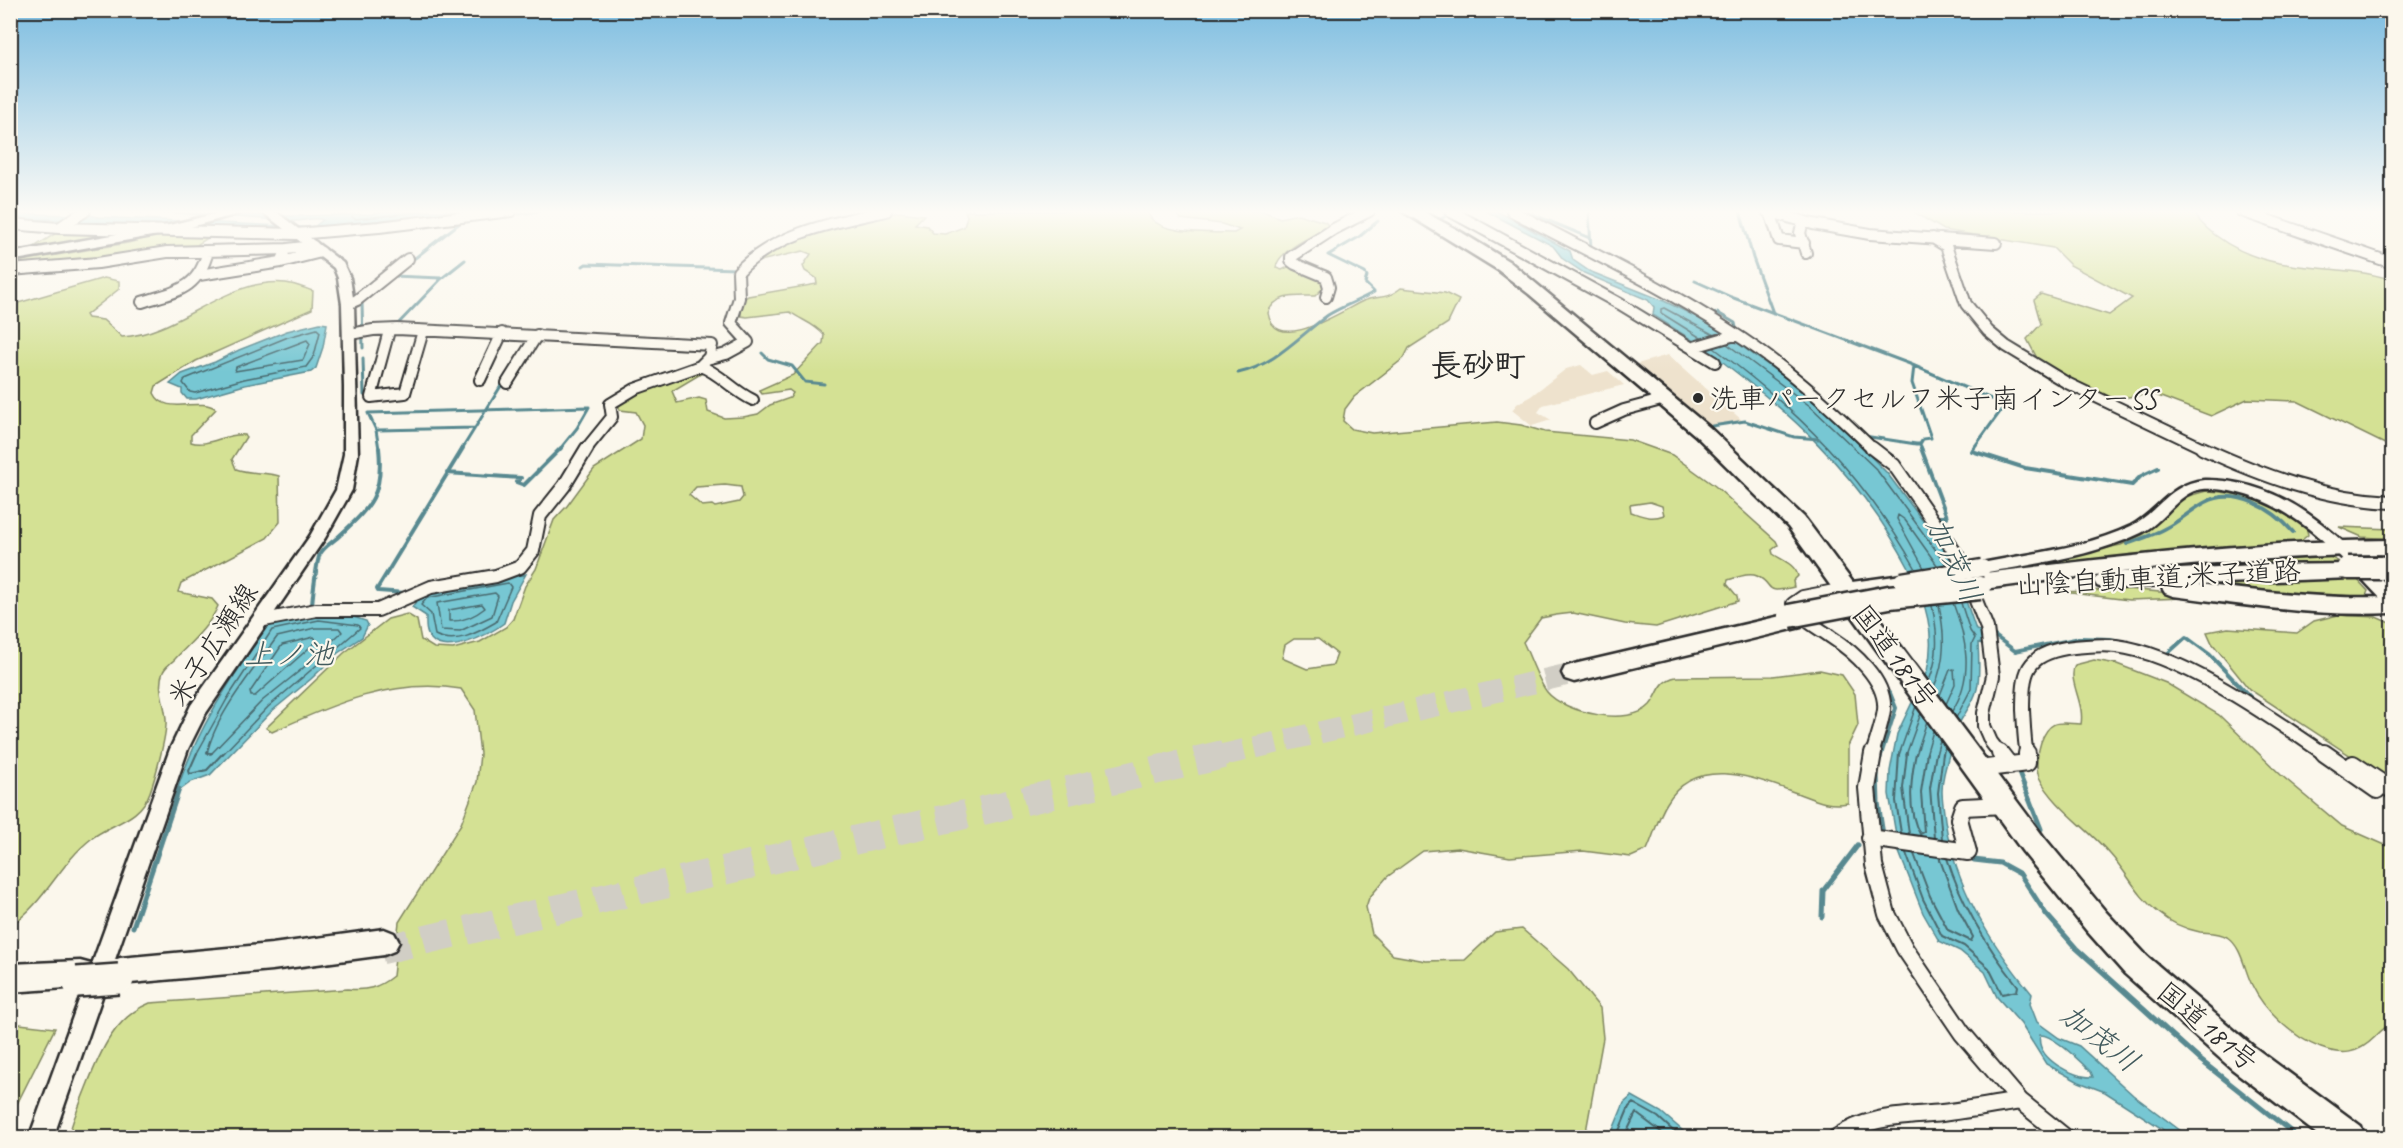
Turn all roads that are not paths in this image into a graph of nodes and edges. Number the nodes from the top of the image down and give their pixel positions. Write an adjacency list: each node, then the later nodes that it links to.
1 (78, 265): 13 (street)
2 (203, 265): 14 (street)
3 (270, 265): 14 (street)
4 (337, 265): 17 (main road, 米子広瀬線)
5 (401, 265): 17 (street)
6 (744, 265): 26 (street)
7 (1299, 265): 15 (street)
8 (1491, 265): 30 (highway, 国道181号)
9 (1502, 265): 30 (highway, 国道181号)
10 (1548, 265): 24 (street)
11 (1613, 265): 23 (street)
12 (1951, 265): 32 (street)
13 (10, 270)
14 (199, 275): 16 (street)
15 (1326, 297)
16 (142, 302)
17 (348, 304): 21 (main road, 米子広瀬線)
18 (389, 331): 19 (street); 19 (street); 21 (street)
19 (423, 331): 20 (street)
20 (502, 333): 22 (street); 27 (street)
21 (350, 334): 44 (main road, 米子広瀬線)
22 (537, 335): 26 (street); 28 (street)
23 (1733, 335): 24 (street); 47 (street)
24 (1698, 346): 25 (street)
25 (1715, 362)
26 (704, 363): 29 (street); 44 (street)
27 (480, 380)
28 (507, 383)
29 (753, 400)
30 (1661, 400): 31 (street); 40 (highway, 国道181号)
31 (1595, 423)
32 (2392, 502)
33 (2338, 546): 34 (highway); 38 (highway); 38 (main road); 41 (main road)
34 (2392, 547)
35 (2350, 570): 36 (highway, 山陰自動車道;米子道路, bridge); 37 (highway, 山陰自動車道;米子道路); 38 (highway, 山陰自動車道;米子道路)
36 (2388, 570)
37 (2116, 580): 38 (highway, 山陰自動車道;米子道路); 42 (highway)
38 (1980, 582): 39 (highway, 山陰自動車道;米子道路, bridge); 43 (highway, 山陰自動車道;米子道路, bridge)
39 (1896, 589): 40 (main road); 43 (highway, 山陰自動車道;米子道路, bridge)
40 (1837, 590): 48 (highway, 国道181号); 52 (street)
41 (2392, 600)
42 (2392, 605)
43 (1791, 619): 45 (highway, 山陰自動車道;米子道路)
44 (259, 621): 58 (main road, 米子広瀬線)
45 (1572, 670)
46 (2307, 742): 47 (street); 49 (street); 50 (street)
47 (2010, 766): 48 (street)
48 (1973, 767): 51 (highway, 国道181号)
49 (2377, 790)
50 (2392, 790)
51 (1998, 805): 52 (street); 61 (highway, 国道181号); 62 (highway, 国道181号)
52 (1875, 839): 57 (street)
53 (382, 946): 55 (highway, bridge)
54 (10, 978): 55 (highway)
55 (79, 978): 56 (highway)
56 (10, 985)
57 (2020, 1101): 59 (street); 60 (street)
58 (41, 1137)
59 (1836, 1137)
60 (2066, 1137)
61 (2328, 1137)
62 (2349, 1137)

